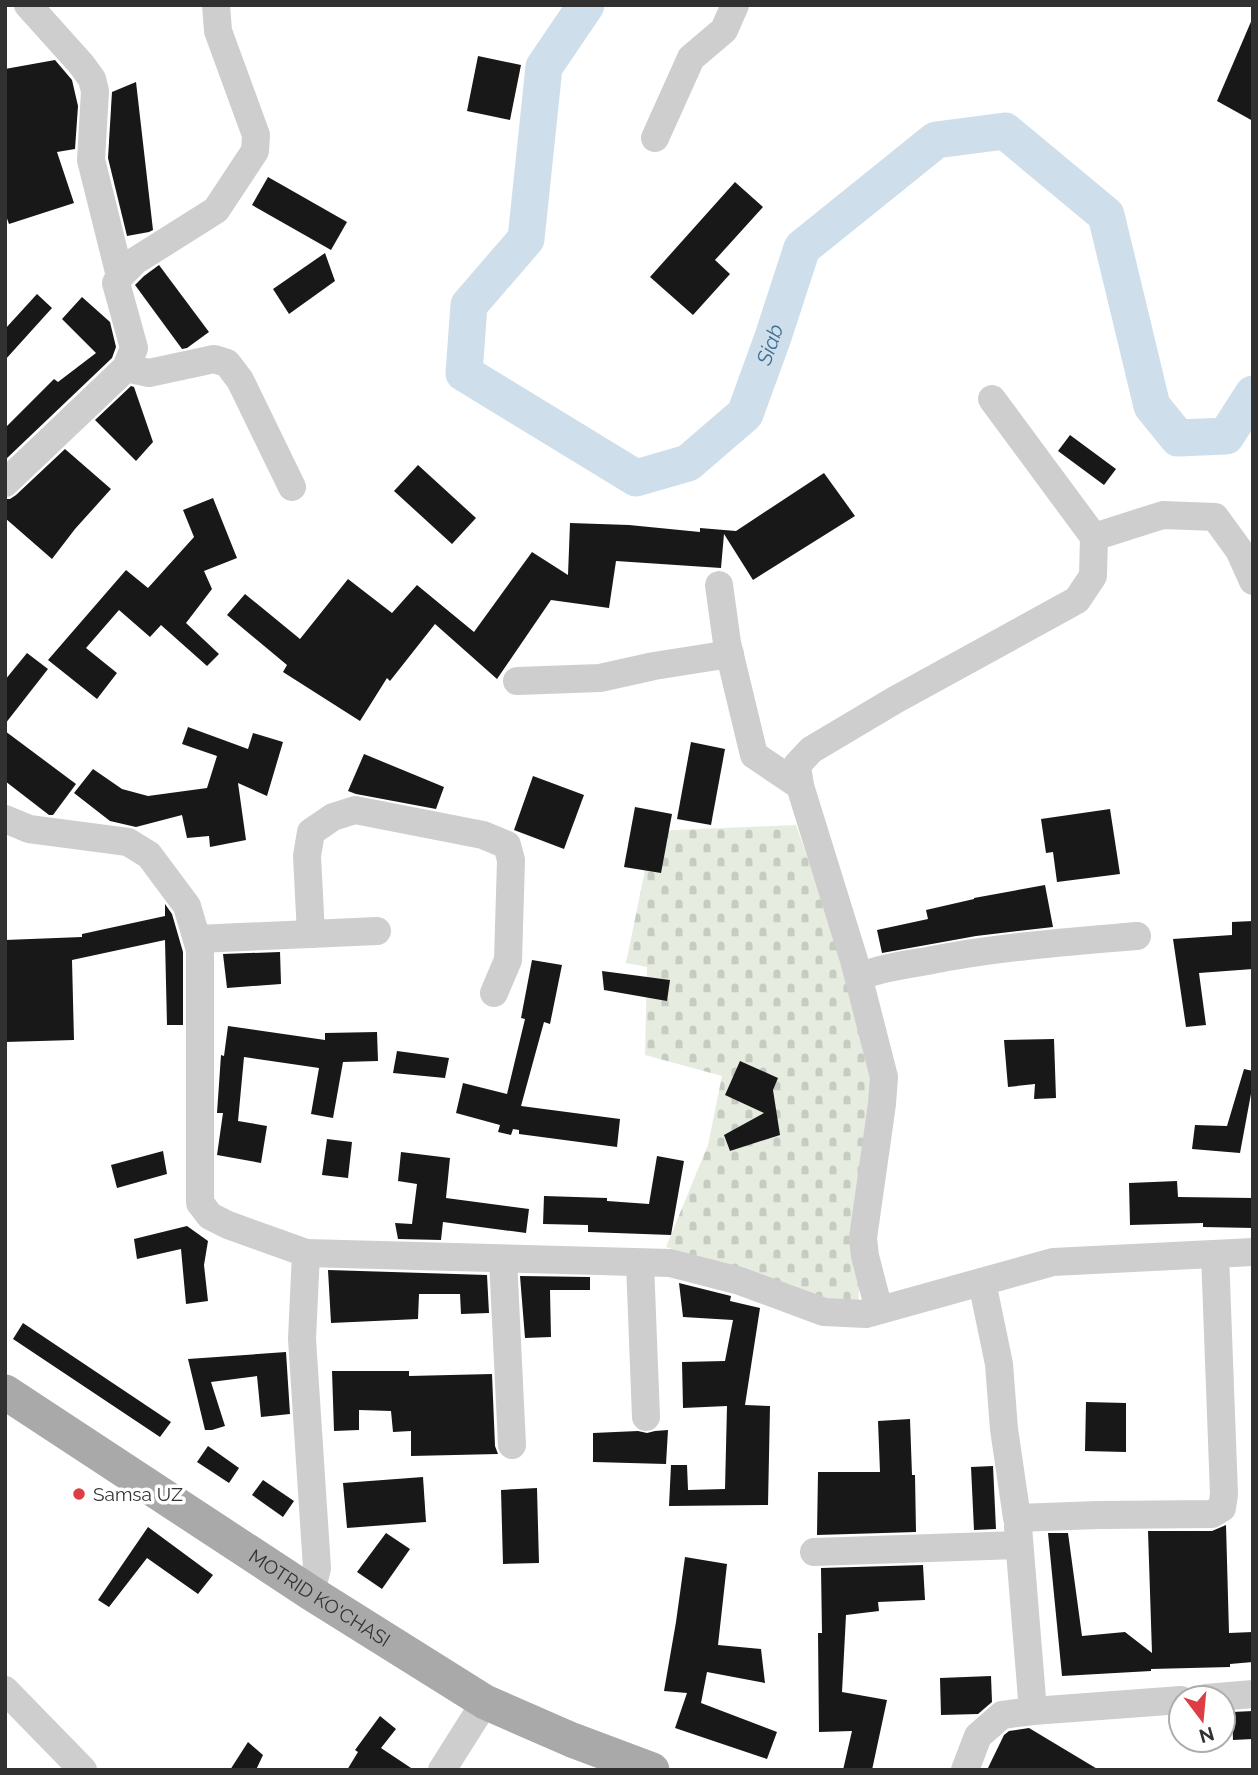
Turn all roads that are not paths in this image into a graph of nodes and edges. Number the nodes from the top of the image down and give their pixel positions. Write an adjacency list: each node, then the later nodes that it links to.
1 (28, 5): 5 (street)
2 (216, 5): 5 (street)
3 (735, 5): 4 (street)
4 (655, 138)
5 (120, 276): 6 (street)
6 (126, 368): 8 (street); 9 (street)
7 (992, 398): 10 (street)
8 (5, 483)
9 (292, 487)
10 (1094, 537): 11 (street); 15 (street)
11 (1253, 581)
12 (719, 585): 13 (street)
13 (730, 654): 14 (street); 15 (street)
14 (517, 681)
15 (800, 786): 21 (street)
16 (5, 819): 20 (street)
17 (377, 930): 18 (street)
18 (311, 934): 20 (street); 22 (street)
19 (1137, 936): 21 (street)
20 (197, 939): 24 (street)
21 (859, 977): 29 (street)
22 (494, 993)
23 (1253, 1252): 25 (street)
24 (306, 1253): 26 (street); 35 (street)
25 (1215, 1254): 28 (street); 33 (street)
26 (503, 1259): 27 (street); 32 (street)
27 (640, 1263): 29 (street); 31 (street)
28 (982, 1282): 29 (street); 33 (street)
29 (879, 1310)
30 (5, 1392): 35 (main road, MOTRID KO'CHASI)
31 (646, 1417)
32 (512, 1445)
33 (1018, 1531): 34 (street); 39 (street)
34 (814, 1552)
35 (310, 1593): 38 (main road, MOTRID KO'CHASI)
36 (5, 1690): 40 (street)
37 (1167, 1701): 39 (street)
38 (485, 1702): 41 (street); 42 (main road, MOTRID KO'CHASI)
39 (1033, 1711): 43 (street)
40 (83, 1770)
41 (442, 1770)
42 (652, 1770)
43 (965, 1770)

